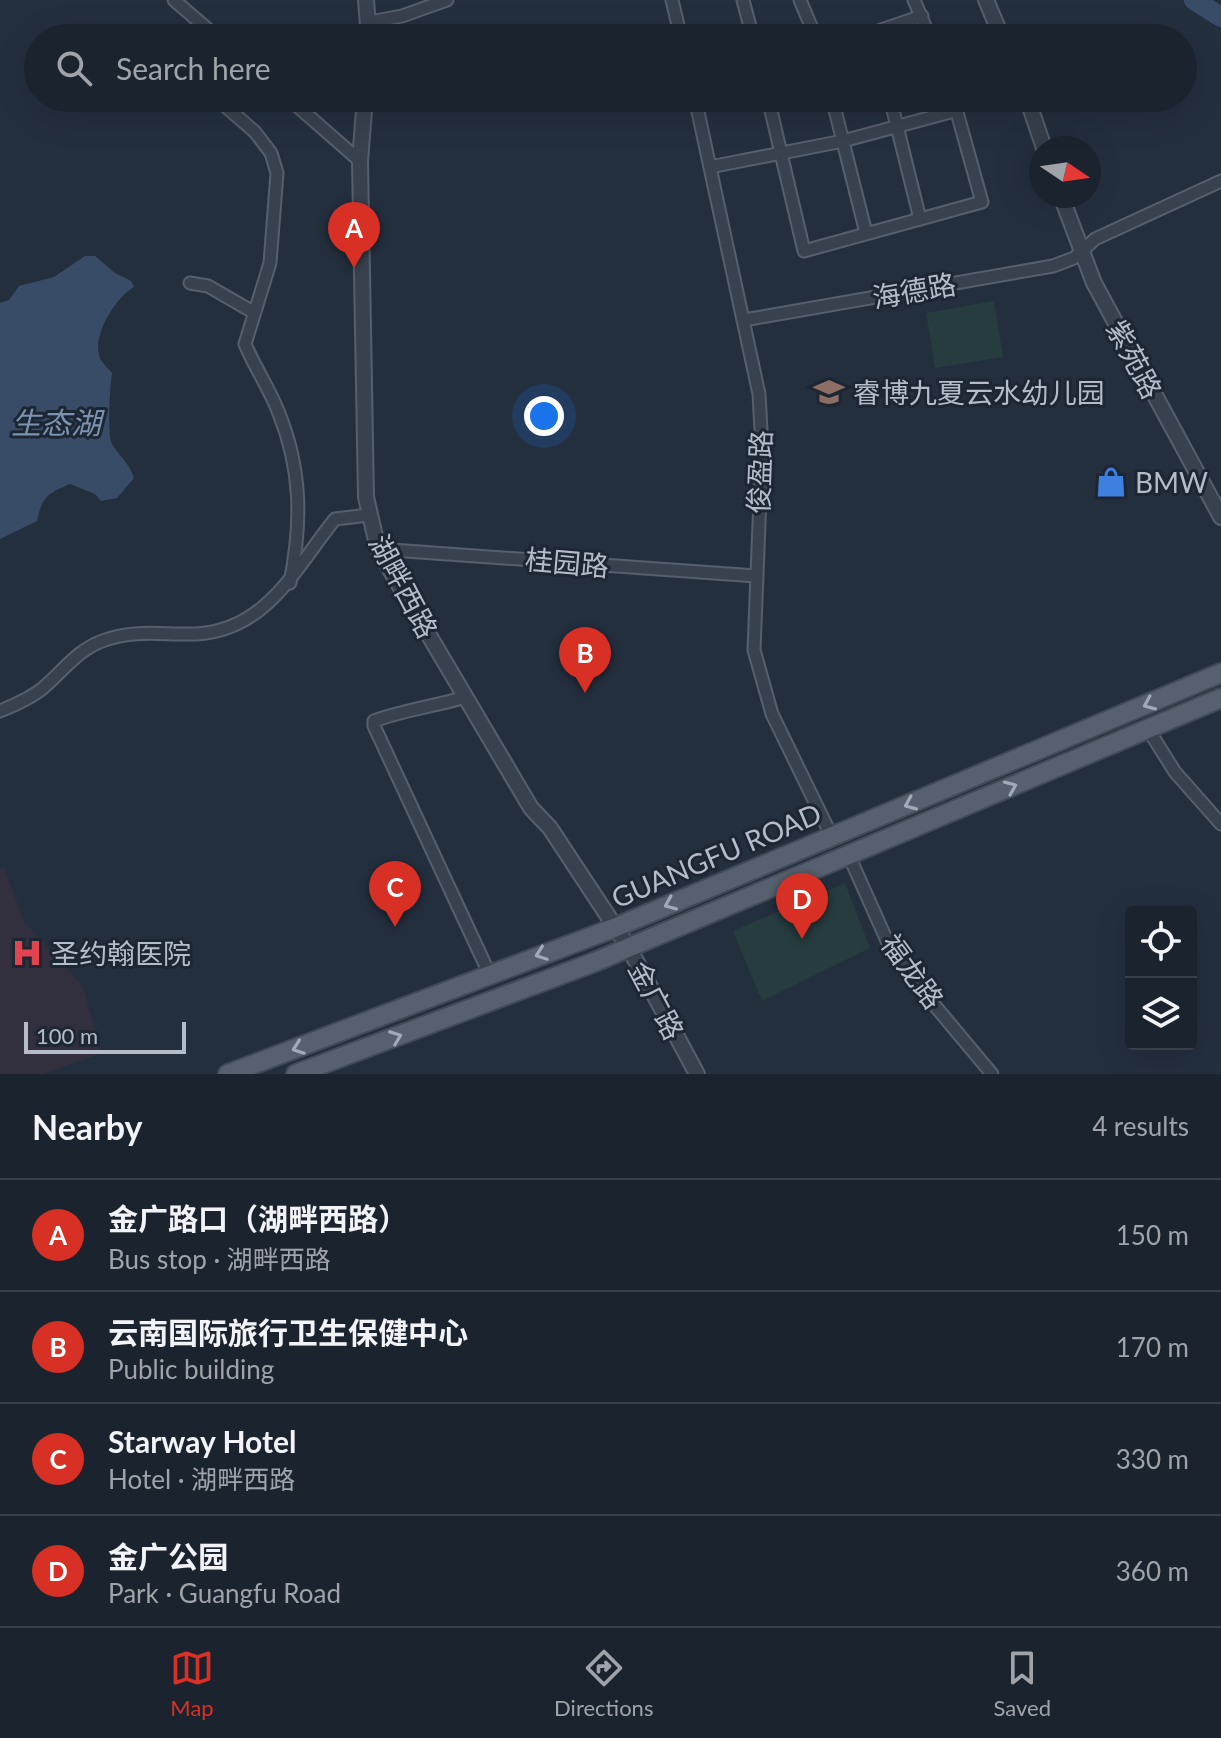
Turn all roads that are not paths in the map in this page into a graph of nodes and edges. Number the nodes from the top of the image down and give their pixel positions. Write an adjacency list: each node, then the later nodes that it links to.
1 (174, 0): 11 (street)
2 (366, 0): 10 (street)
3 (447, 0): 10 (street)
4 (672, 0): 12 (street)
5 (743, 0): 13 (street)
6 (800, 0): 14 (street)
7 (914, 0): 9 (street)
8 (986, 0): 17 (street)
9 (922, 16): 15 (street); 16 (street)
10 (370, 22)
11 (202, 24)
12 (678, 24)
13 (749, 24)
14 (810, 24)
15 (901, 24)
16 (925, 24)
17 (996, 24)
18 (232, 112): 40 (street)
19 (304, 112): 32 (street)
20 (364, 112): 32 (street, 湖畔西路)
21 (698, 112): 33 (street, 俊盈路)
22 (772, 112): 31 (street)
23 (836, 112): 30 (street)
24 (894, 112): 28 (street)
25 (951, 112): 28 (street)
26 (959, 112): 36 (street)
27 (1032, 112): 29 (street)
28 (898, 127): 30 (street); 36 (street)
29 (1040, 136)
30 (843, 141): 31 (street); 37 (street)
31 (783, 154): 33 (street); 37 (street)
32 (360, 161): 42 (street, 湖畔西路)
33 (710, 167): 41 (street, 俊盈路)
34 (1221, 181): 38 (street, 海德路)
35 (1065, 208): 38 (street, 紫苑路)
36 (920, 219): 37 (street)
37 (866, 233)
38 (1079, 251): 41 (street, 海德路); 43 (street, 紫苑路)
39 (190, 283): 40 (street)
40 (253, 312): 46 (street)
41 (744, 320): 45 (street, 俊盈路)
42 (369, 515): 44 (street, 湖畔西路); 46 (street)
43 (1221, 517)
44 (378, 549): 45 (street, 桂园路); 48 (street, 湖畔西路)
45 (756, 576): 53 (street, 俊盈路)
46 (290, 583): 50 (street)
47 (1221, 673): 53 (main road, GUANGFU ROAD, one-way to 53)
48 (466, 697): 55 (street, 湖畔西路); 57 (street)
49 (1221, 698): 51 (main road, GUANGFU ROAD)
50 (0, 711)
51 (1148, 729): 52 (street); 54 (main road, GUANGFU ROAD, one-way to 51)
52 (1221, 824)
53 (832, 837): 55 (main road, GUANGFU ROAD, one-way to 55)
54 (850, 858): 56 (main road, GUANGFU ROAD); 61 (street, 福龙路)
55 (614, 928): 56 (street, 金广路); 57 (main road, GUANGFU ROAD, one-way to 57)
56 (629, 948): 59 (main road, GUANGFU ROAD, one-way to 56); 60 (street, 金广路)
57 (489, 973): 58 (main road, GUANGFU ROAD, one-way to 58)
58 (228, 1074)
59 (296, 1074)
60 (697, 1074)
61 (992, 1074)

